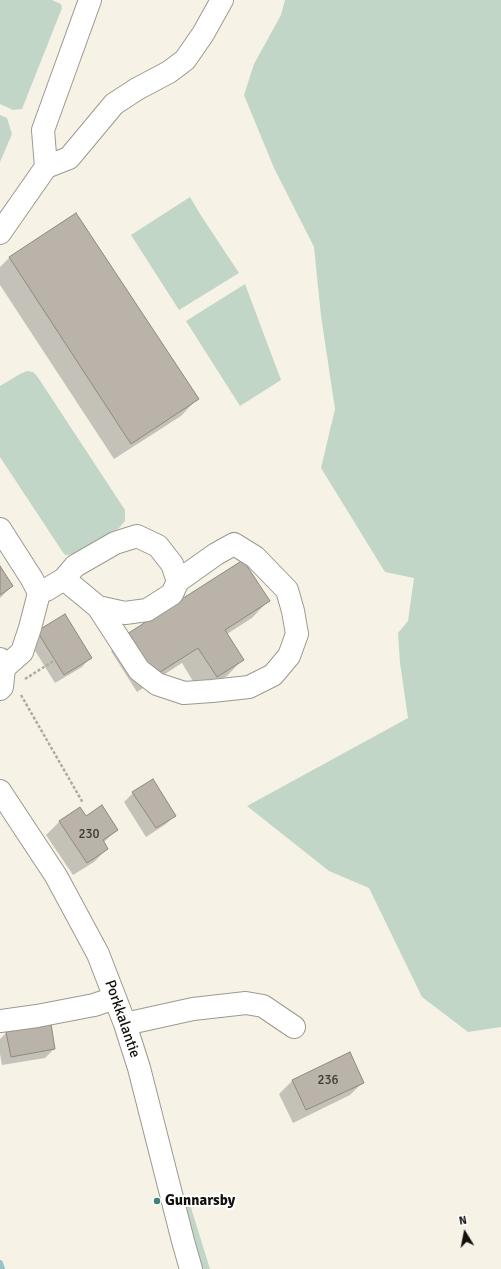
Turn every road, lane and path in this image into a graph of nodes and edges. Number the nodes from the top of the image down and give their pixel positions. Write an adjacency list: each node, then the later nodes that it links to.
1 (90, 0): 3 (street)
2 (222, 0): 3 (street)
3 (46, 168): 4 (street)
4 (0, 233)
5 (0, 529): 8 (street)
6 (64, 579): 7 (street); 8 (street); 9 (street)
7 (178, 581): 9 (street); 9 (street)
8 (39, 593): 11 (street)
9 (98, 606)
10 (55, 660): 12 (path)
11 (6, 676): 14 (path)
12 (28, 678)
13 (0, 792): 15 (street, Porkkalantie)
14 (83, 803)
15 (115, 998): 16 (street); 17 (street, Porkkalantie)
16 (0, 1021)
17 (125, 1024): 18 (street); 19 (street, Porkkalantie)
18 (294, 1028)
19 (191, 1269)

